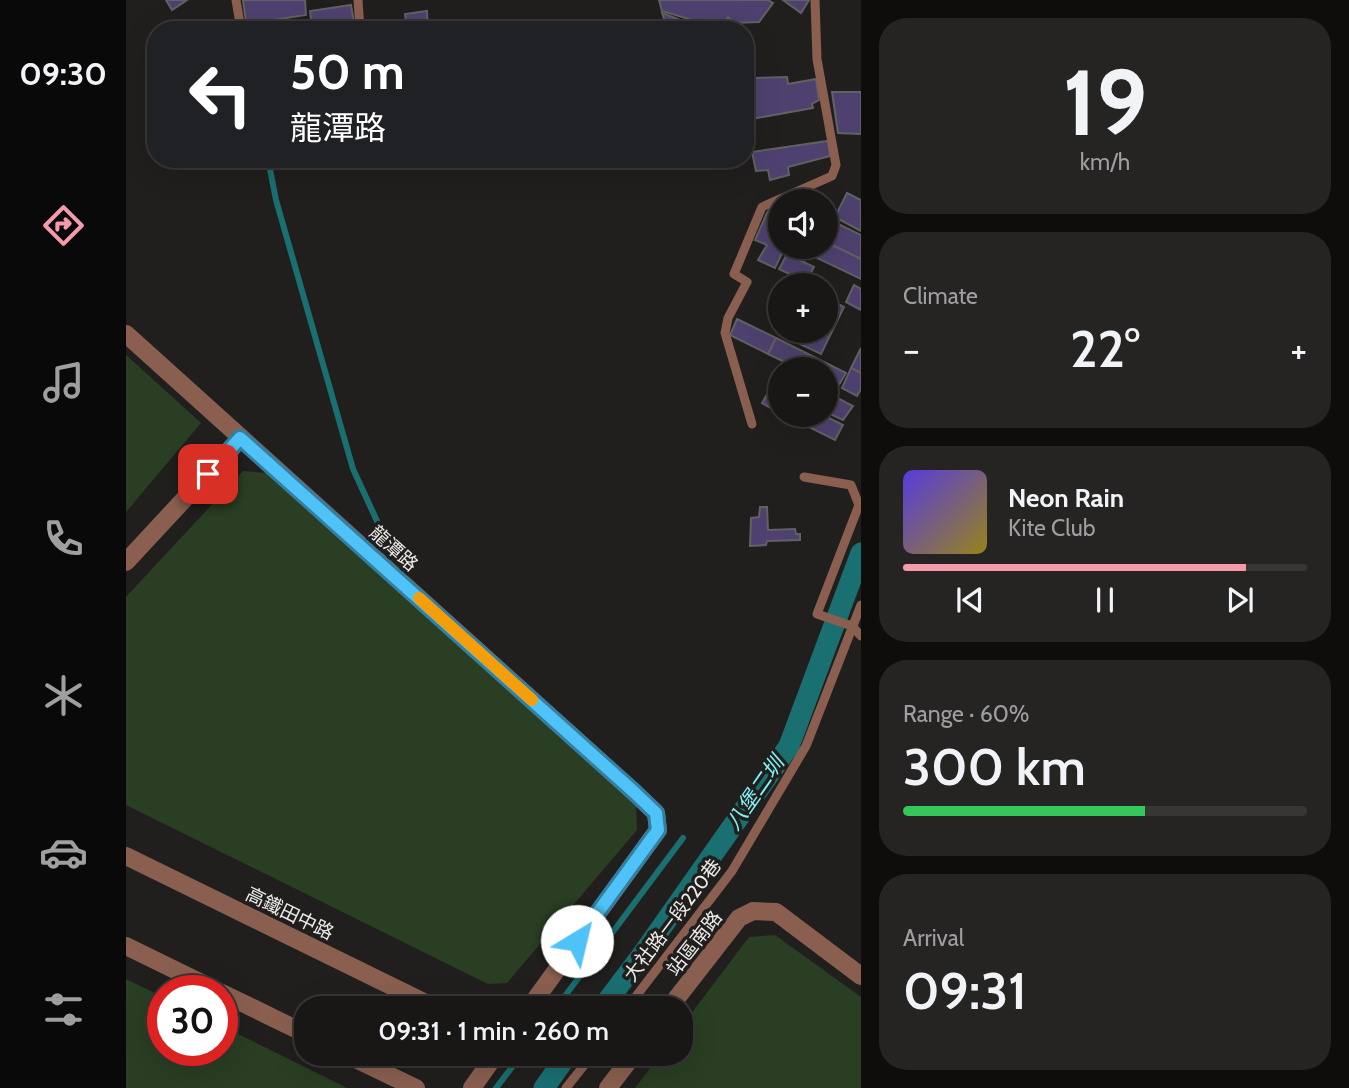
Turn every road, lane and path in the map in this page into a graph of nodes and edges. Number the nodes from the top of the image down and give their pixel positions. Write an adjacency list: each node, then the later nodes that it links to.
1 (236, 0): 4 (lane)
2 (358, 0): 5 (lane)
3 (815, 0): 7 (lane)
4 (240, 21)
5 (359, 21)
6 (126, 334): 8 (street, 龍潭路)
7 (752, 424)
8 (240, 438): 10 (street); 19 (street, 龍潭路)
9 (804, 477): 12 (lane)
10 (126, 562)
11 (861, 605): 12 (lane, 大社路一段220巷)
12 (852, 626): 13 (lane); 20 (lane, 大社路一段220巷)
13 (861, 635)
14 (126, 856): 18 (street, 高鐵田中路)
15 (126, 946): 16 (street)
16 (185, 975)
17 (861, 975): 21 (street, 站區南路)
18 (412, 996)
19 (538, 996)
20 (636, 996)
21 (678, 996)
22 (238, 1001): 23 (street)
23 (294, 1028)
24 (370, 1066): 28 (street)
25 (488, 1066): 29 (street)
26 (583, 1066): 30 (lane)
27 (625, 1066): 31 (street)
28 (416, 1088)
29 (472, 1088)
30 (566, 1088)
31 (608, 1088)

